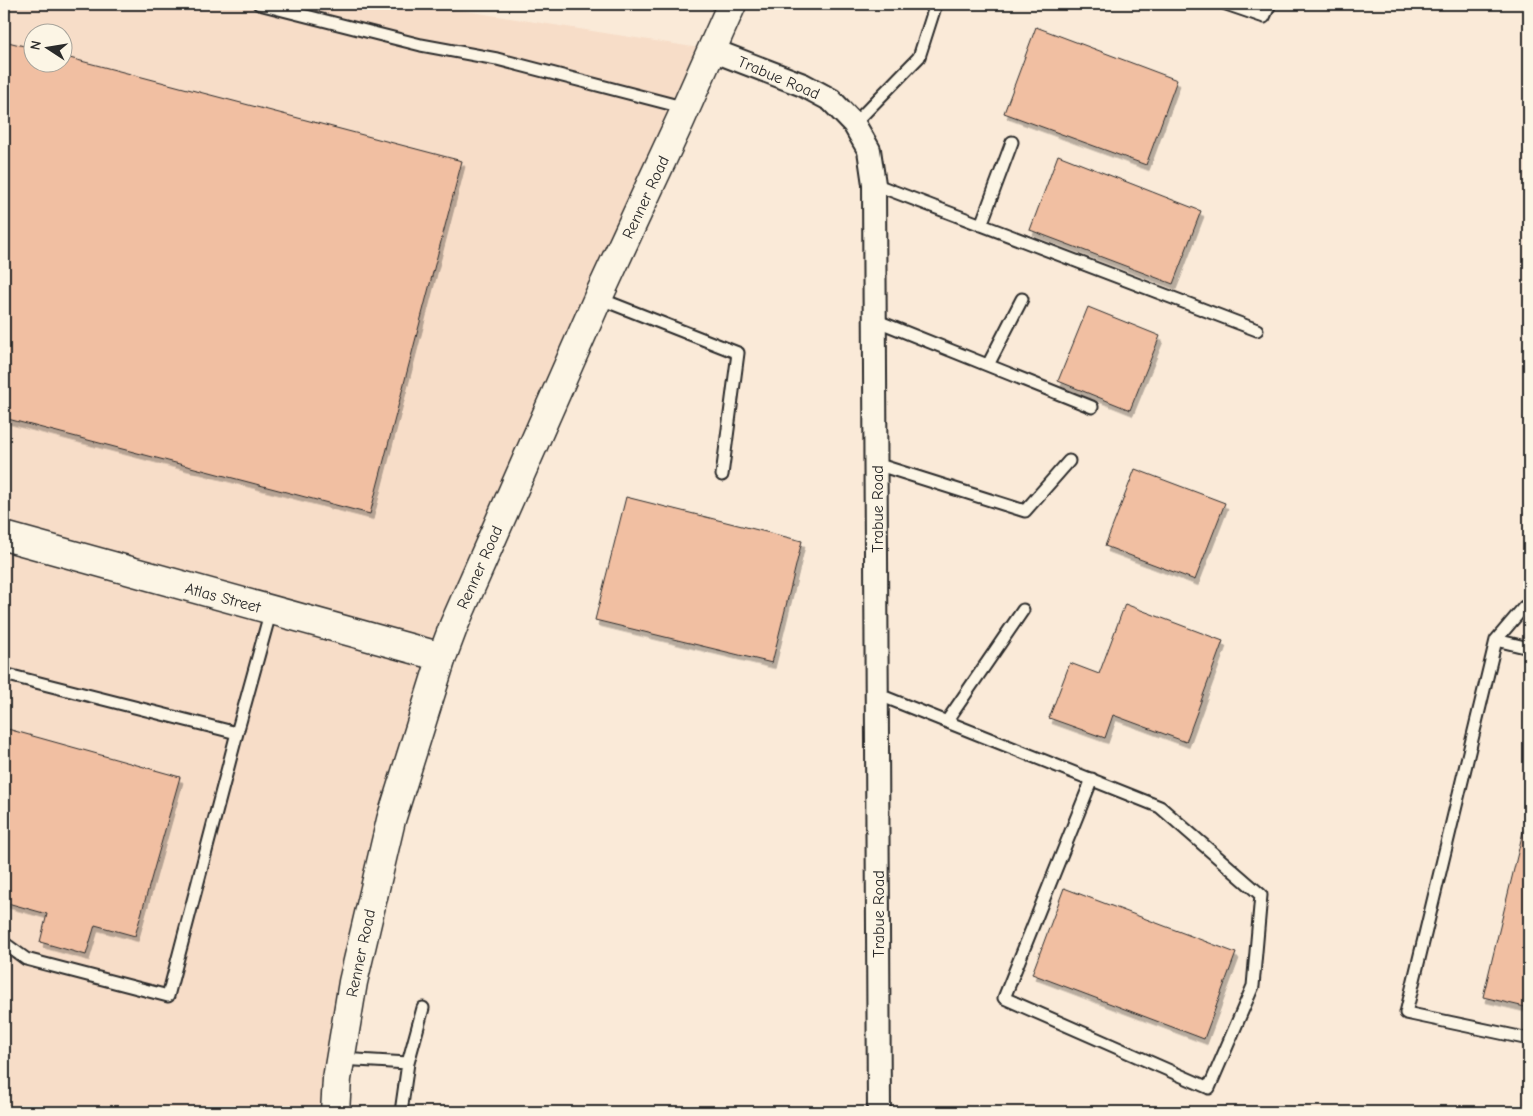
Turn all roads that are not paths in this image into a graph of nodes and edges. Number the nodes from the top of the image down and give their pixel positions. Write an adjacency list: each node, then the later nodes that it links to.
1 (259, 4): 7 (lane)
2 (732, 4): 6 (main road)
3 (936, 4): 8 (lane)
4 (1226, 4): 5 (lane)
5 (1270, 4)
6 (712, 50): 7 (main road, Renner Road); 8 (street, Trabue Road)
7 (686, 108): 12 (main road, Renner Road)
8 (854, 124): 10 (street, Trabue Road)
9 (1012, 142): 11 (lane)
10 (874, 184): 11 (lane); 14 (street, Trabue Road)
11 (980, 225): 15 (lane)
12 (598, 298): 20 (lane); 27 (main road, Renner Road)
13 (1022, 299): 16 (lane)
14 (875, 320): 16 (lane); 19 (street, Trabue Road)
15 (1257, 330)
16 (988, 366): 17 (lane)
17 (1092, 407)
18 (1069, 461): 19 (lane)
19 (876, 464): 29 (street, Trabue Road)
20 (722, 475)
21 (4, 536): 23 (main road, Atlas Street)
22 (1529, 605): 25 (lane)
23 (271, 610): 27 (main road, Atlas Street); 31 (lane)
24 (1023, 610): 30 (lane)
25 (1496, 640): 26 (lane); 35 (lane)
26 (1529, 648)
27 (442, 657): 36 (main road, Renner Road)
28 (4, 674): 31 (lane)
29 (878, 694): 30 (lane); 40 (street, Trabue Road)
30 (947, 721): 32 (lane)
31 (237, 733): 33 (lane)
32 (1092, 779): 32 (lane)
33 (4, 943)
34 (423, 1008): 37 (lane)
35 (1529, 1039)
36 (340, 1059): 37 (lane); 38 (main road, Renner Road)
37 (408, 1063): 39 (lane)
38 (335, 1112)
39 (401, 1112)
40 (879, 1112)

